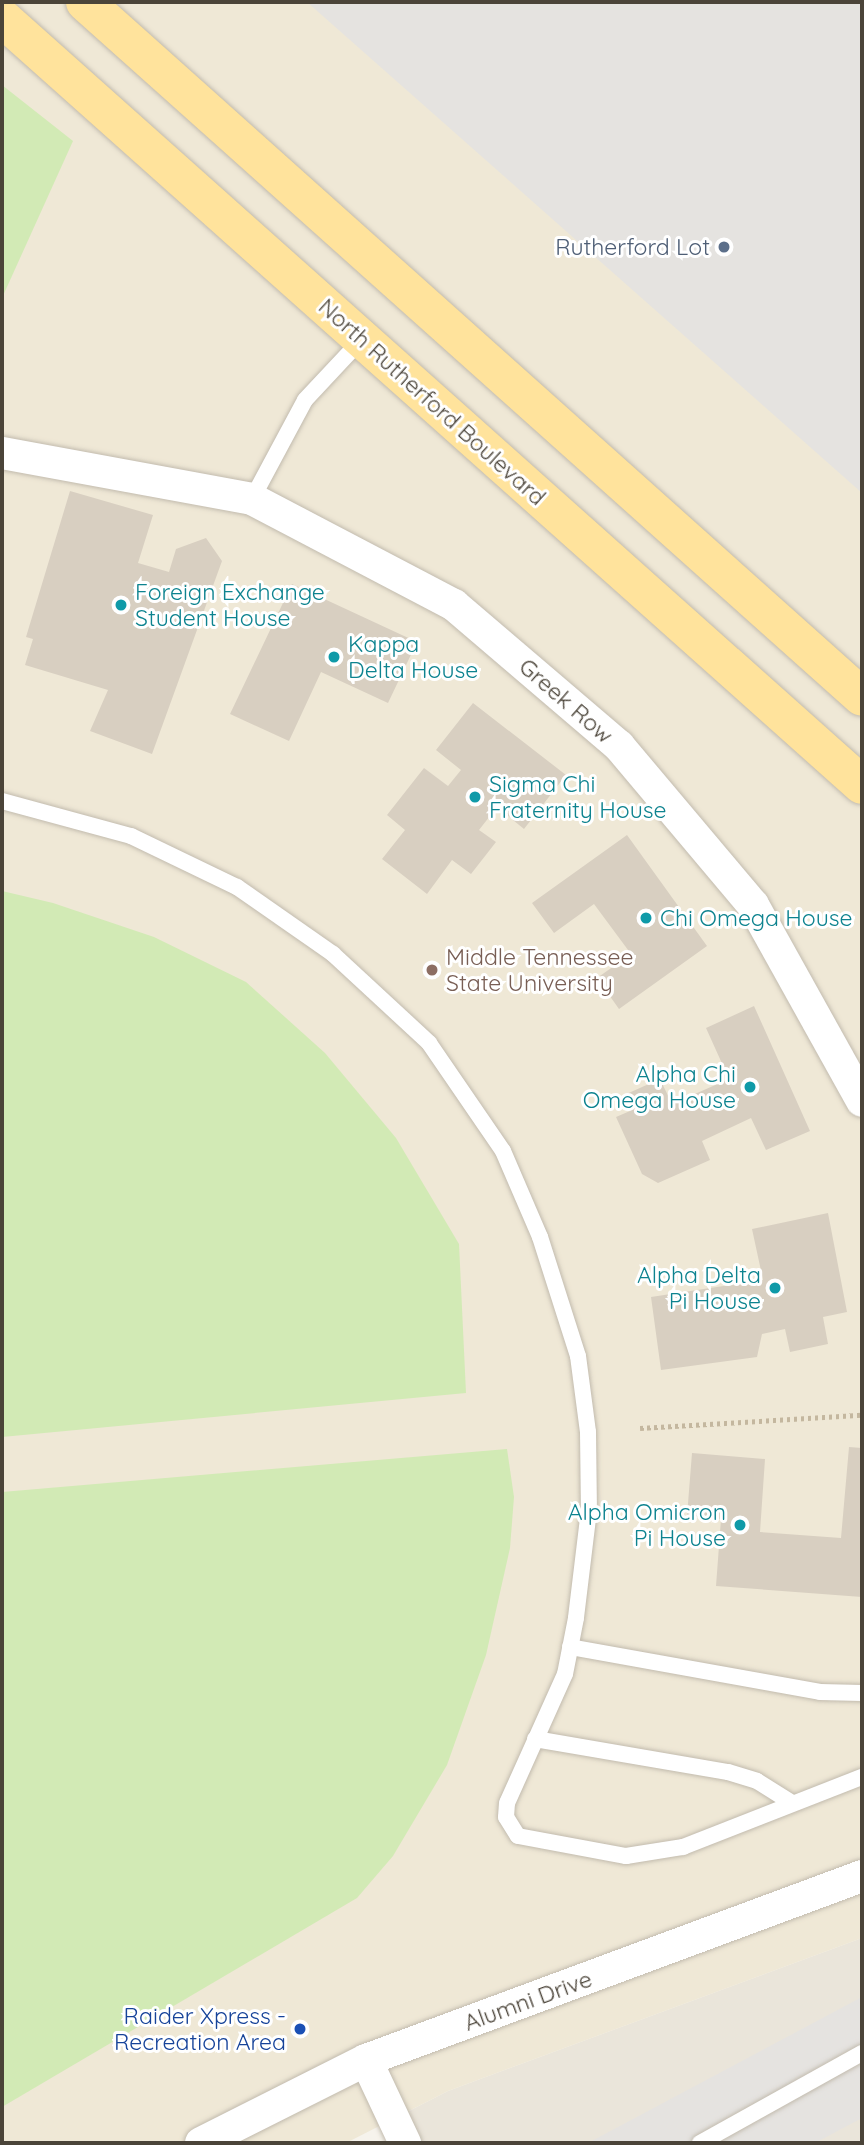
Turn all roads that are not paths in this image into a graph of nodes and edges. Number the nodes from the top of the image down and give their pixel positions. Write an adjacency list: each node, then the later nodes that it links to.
1 (85, 2): 6 (main road)
2 (2, 18): 3 (main road, North Rutherford Boulevard)
3 (362, 339): 5 (lane); 7 (main road, North Rutherford Boulevard)
4 (2, 453): 5 (street, Greek Row)
5 (252, 499): 9 (street, Greek Row)
6 (862, 697)
7 (862, 785)
8 (2, 801): 10 (lane)
9 (862, 1101)
10 (570, 1647): 11 (lane); 12 (lane)
11 (862, 1693)
12 (535, 1739): 14 (lane); 14 (lane)
13 (862, 1777): 14 (lane)
14 (792, 1803)
15 (862, 1876): 17 (street, Alumni Drive)
16 (862, 2053): 20 (lane)
17 (366, 2060): 18 (street, Alumni Drive); 19 (street)
18 (201, 2143)
19 (405, 2143)
20 (700, 2143)

